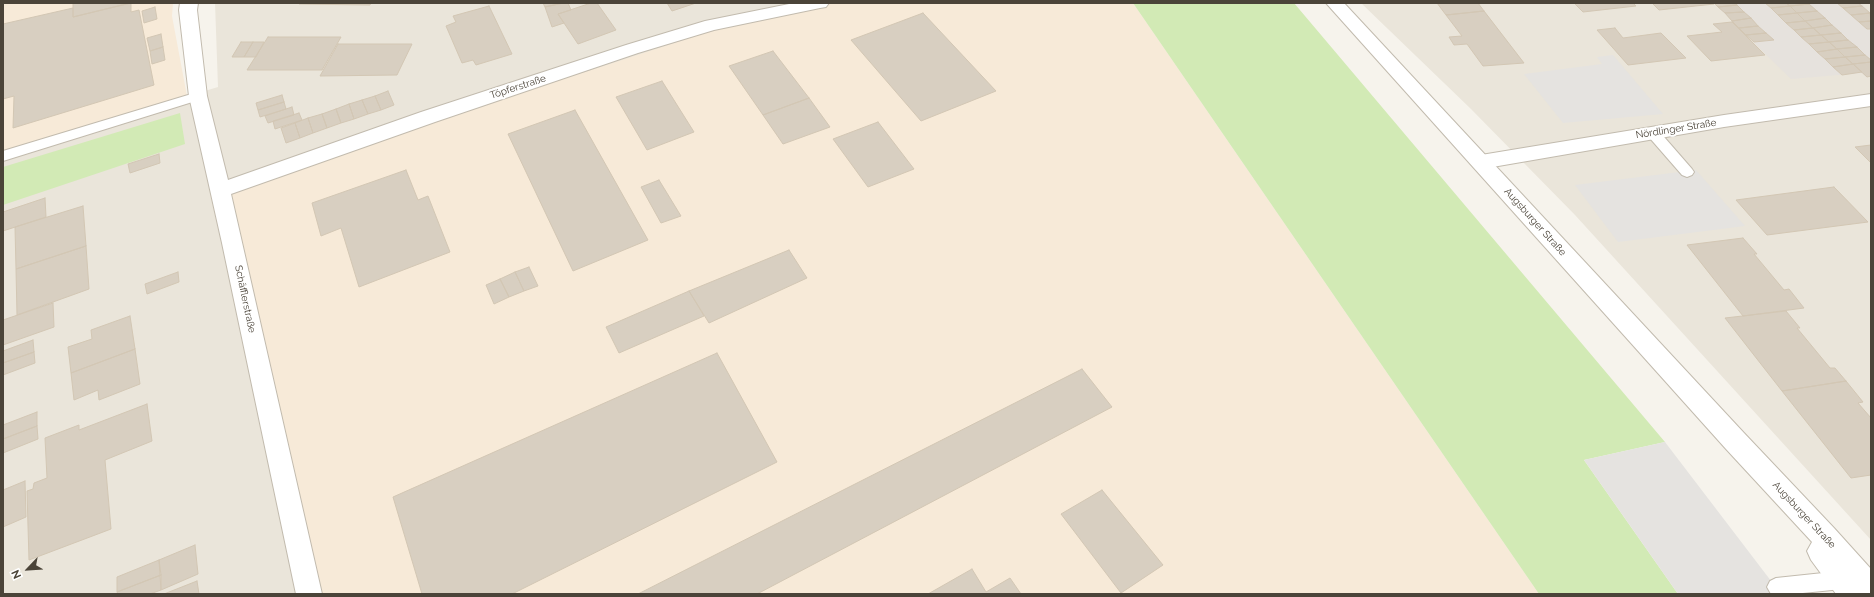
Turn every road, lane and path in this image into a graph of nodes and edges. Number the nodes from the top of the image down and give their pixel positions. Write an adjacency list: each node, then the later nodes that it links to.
1 (189, 3): 4 (street, Schäfflerstraße)
2 (820, 3): 10 (street, Töpferstraße)
3 (1335, 3): 8 (street, Augsburger Straße)
4 (198, 96): 7 (lane); 10 (street, Schäfflerstraße)
5 (1871, 100): 6 (street, Nördlinger Straße)
6 (1653, 133): 8 (street, Nördlinger Straße); 9 (lane)
7 (3, 156)
8 (1481, 162): 11 (street, Augsburger Straße)
9 (1687, 172)
10 (221, 190): 15 (street, Schäfflerstraße)
11 (1735, 441): 13 (street, Augsburger Straße); 14 (street, Augsburger Straße)
12 (1776, 587): 13 (lane)
13 (1847, 587)
14 (1871, 589)
15 (308, 594)

